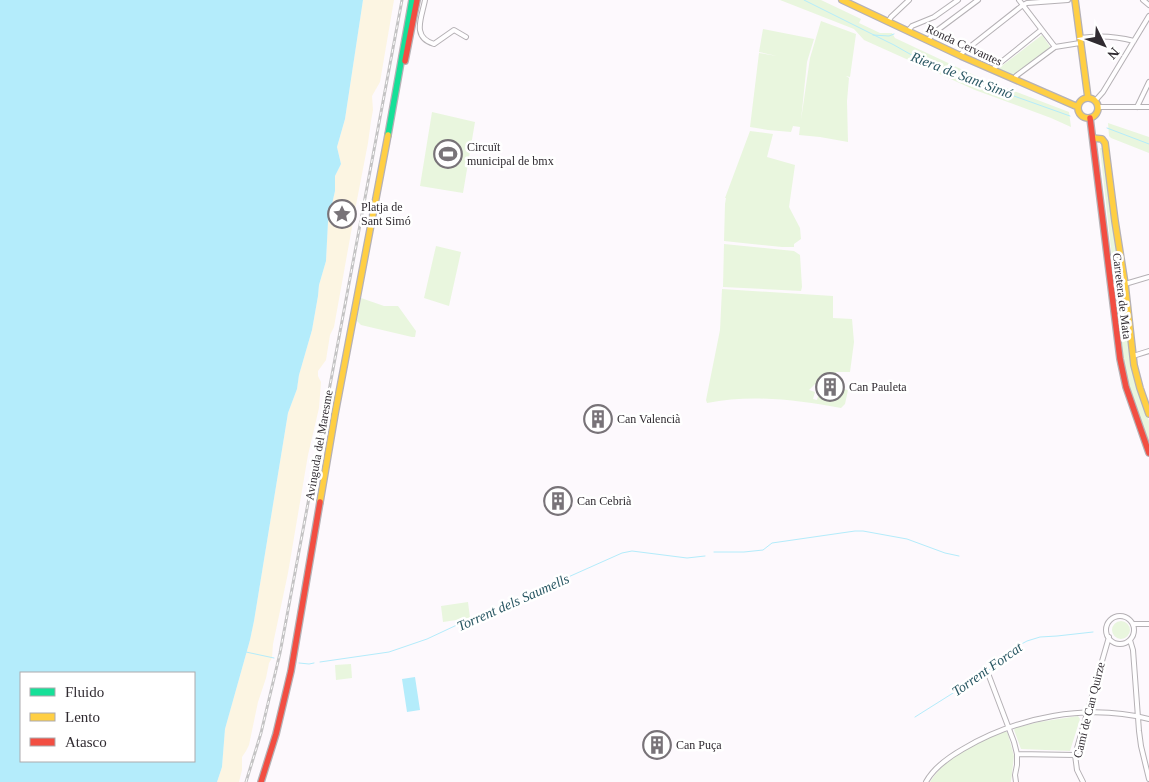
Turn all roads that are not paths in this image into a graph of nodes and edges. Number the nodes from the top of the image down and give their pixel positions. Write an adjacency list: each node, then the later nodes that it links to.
1 (412, 0): 33 (street, Avinguda del Maresme)
2 (417, 0): 33 (street, Avinguda del Maresme)
3 (425, 0): 19 (street)
4 (842, 0): 12 (street, Ronda Cervantes)
5 (909, 0): 16 (street)
6 (958, 0): 18 (street)
7 (978, 0): 20 (street)
8 (1019, 0): 13 (street)
9 (1068, 0): 13 (street)
10 (1075, 0): 21 (street)
11 (1143, 0): 14 (street)
12 (855, 4): 16 (street, Ronda Cervantes)
13 (1023, 5): 17 (street); 24 (street)
14 (1149, 5)
15 (1149, 16): 22 (street)
16 (888, 22): 18 (street, Ronda Cervantes)
17 (1041, 30): 23 (street); 25 (street)
18 (908, 31): 20 (street, Ronda Cervantes)
19 (466, 37)
20 (928, 40): 24 (street, Ronda Cervantes)
21 (1080, 40): 22 (street); 23 (street); 28 (street)
22 (1134, 41): 29 (street)
23 (1055, 47): 26 (street)
24 (961, 56): 25 (street, Ronda Cervantes)
25 (994, 70): 26 (street, Ronda Cervantes)
26 (1015, 79): 30 (street, Ronda Cervantes)
27 (1149, 82): 31 (street)
28 (1088, 98): 29 (street); 30 (street)
29 (1096, 104): 31 (street); 34 (street)
30 (1078, 107): 34 (street)
31 (1137, 107): 32 (street)
32 (1149, 107)
33 (393, 110): 56 (street, Avinguda del Maresme)
34 (1090, 118): 35 (street, Carretera de Mata)
35 (1093, 138): 37 (street, Carretera de Mata); 38 (street, Carretera de Mata)
36 (1149, 277): 37 (street)
37 (1125, 284): 38 (street); 40 (street, Carretera de Mata)
38 (1111, 286): 42 (street, Carretera de Mata)
39 (1149, 351): 40 (street)
40 (1133, 356): 41 (street, Carretera de Mata)
41 (1149, 414)
42 (1149, 453)
43 (1133, 624): 44 (street); 45 (street); 46 (street)
44 (1149, 624)
45 (1109, 637): 46 (street); 48 (street, Camí de Can Quirze)
46 (1130, 640): 49 (street)
47 (990, 676): 51 (street)
48 (1087, 713): 49 (street); 51 (street); 53 (street, Camí de Can Quirze)
49 (1138, 716): 50 (street); 54 (street)
50 (1149, 719)
51 (1008, 727): 52 (street); 55 (street)
52 (1017, 754): 53 (street); 57 (street)
53 (1075, 755): 58 (street, Camí de Can Quirze)
54 (1149, 779)
55 (927, 780)
56 (261, 782)
57 (1016, 782)
58 (1083, 782)

